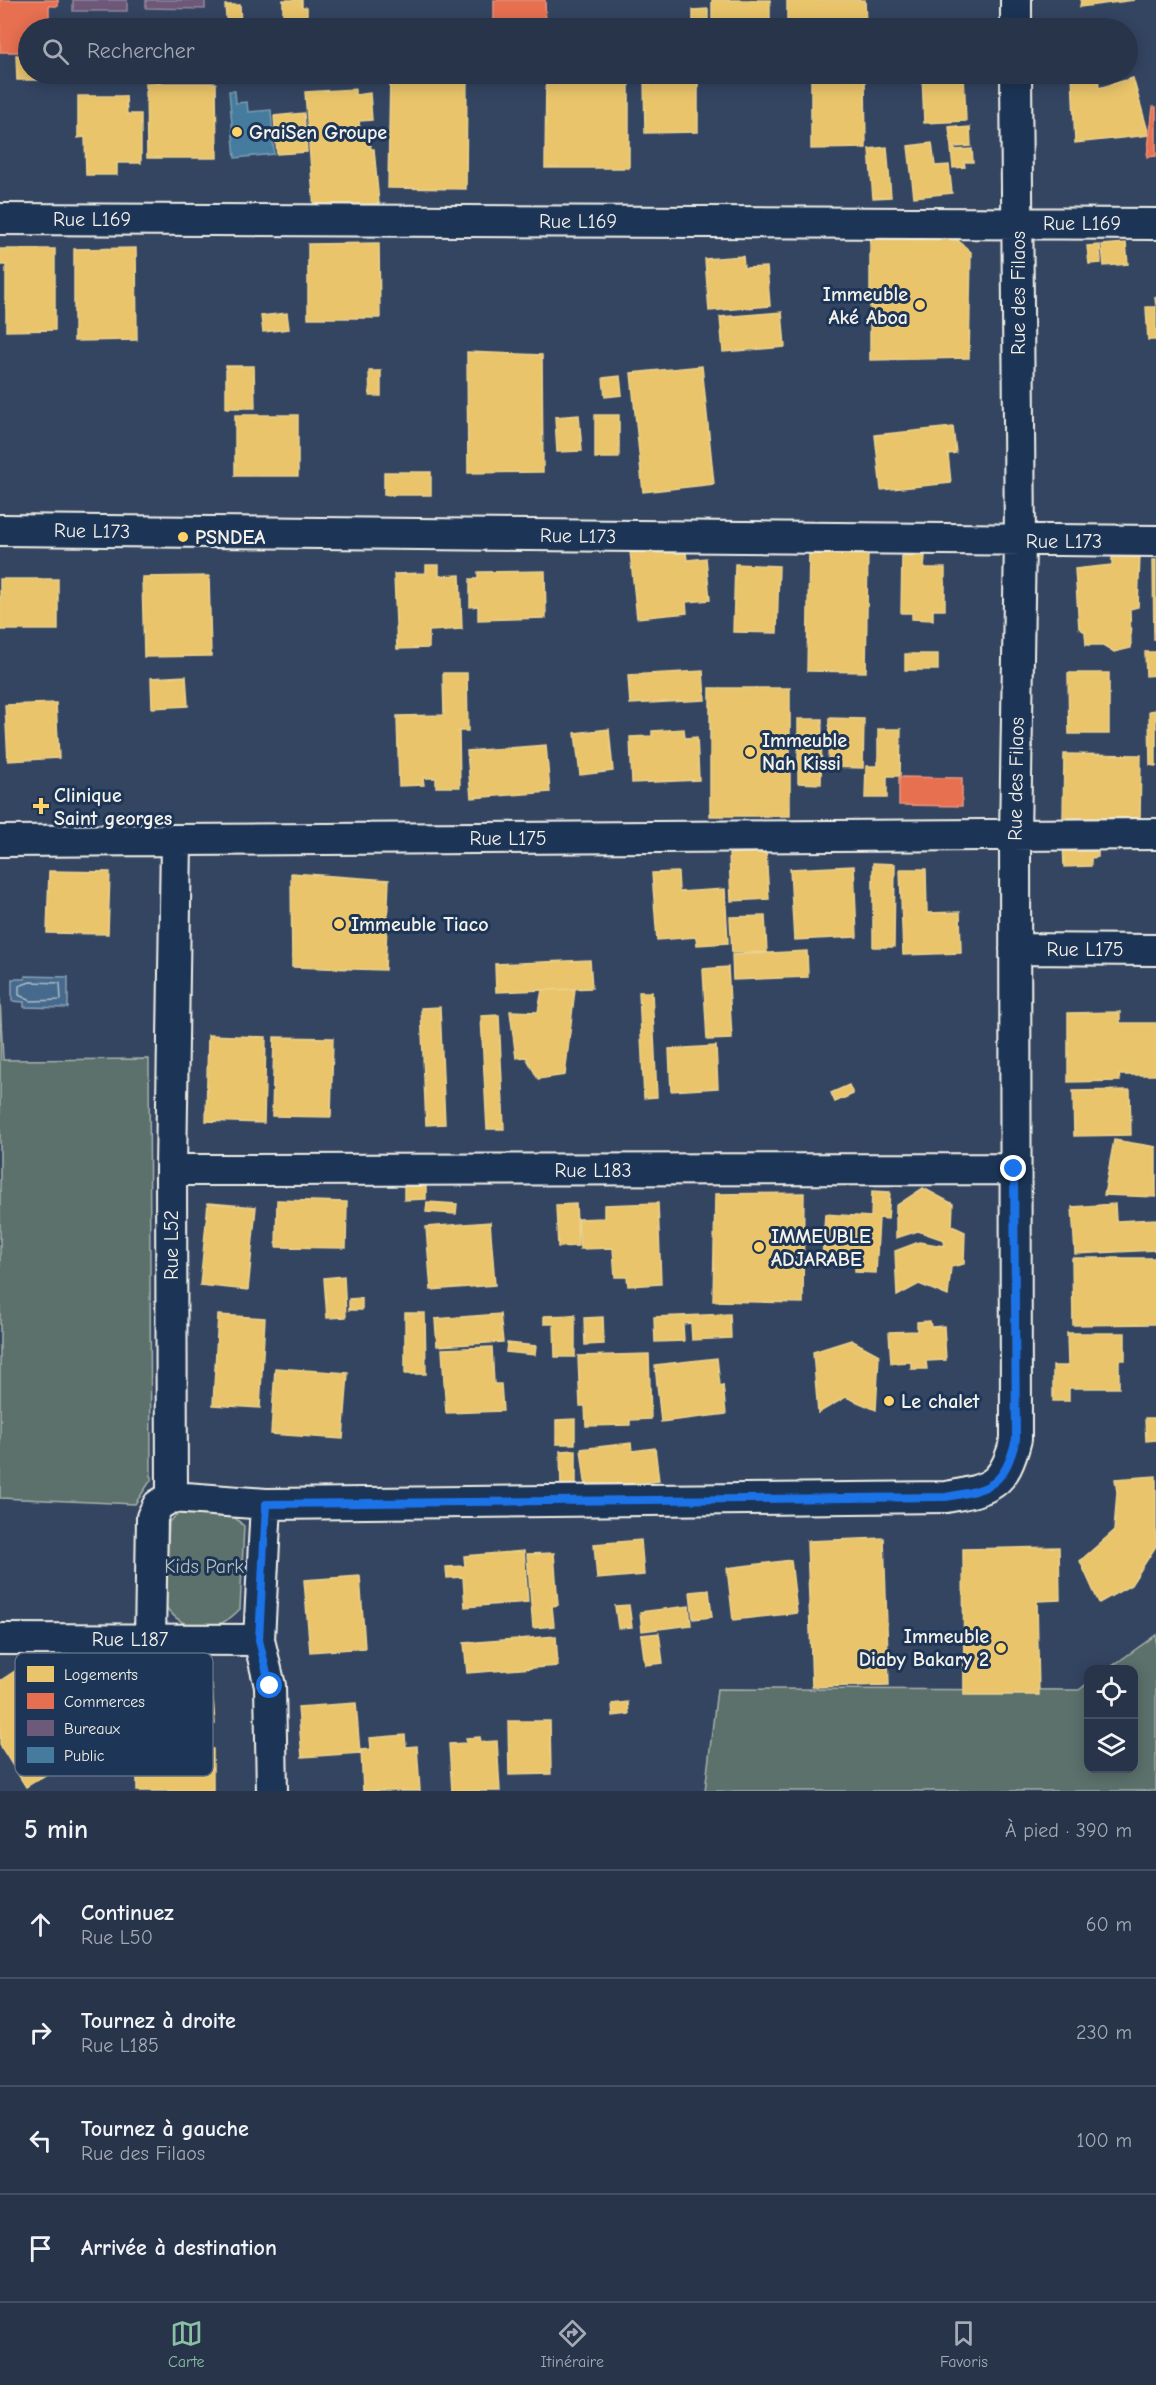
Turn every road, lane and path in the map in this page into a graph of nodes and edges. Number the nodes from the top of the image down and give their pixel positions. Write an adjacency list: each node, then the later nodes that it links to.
1 (1016, 0): 2 (street)
2 (1016, 18)
3 (1016, 84): 5 (street, Rue des Filaos)
4 (0, 219): 5 (street, Rue L169)
5 (1018, 223): 6 (street, Rue L169); 8 (street, Rue des Filaos)
6 (1156, 224)
7 (0, 530): 8 (street, Rue L173)
8 (1020, 541): 9 (street, Rue L173); 11 (street, Rue des Filaos)
9 (1156, 541)
10 (1156, 834): 11 (street, Rue L175)
11 (1015, 835): 13 (street, Rue L175); 14 (street, Rue des Filaos)
12 (0, 841): 13 (street, Rue L175)
13 (176, 841): 17 (street, Rue L52)
14 (1015, 949): 15 (street, Rue L175); 16 (street, Rue des Filaos)
15 (1156, 950)
16 (1014, 1169): 17 (street, Rue L183); 19 (street, Rue des Filaos)
17 (171, 1170): 18 (street, Rue L52)
18 (172, 1497): 19 (street); 21 (street)
19 (266, 1504): 22 (street)
20 (0, 1639): 21 (street, Rue L187)
21 (150, 1640): 22 (street, Rue L187)
22 (259, 1640): 23 (street)
23 (272, 1791)

